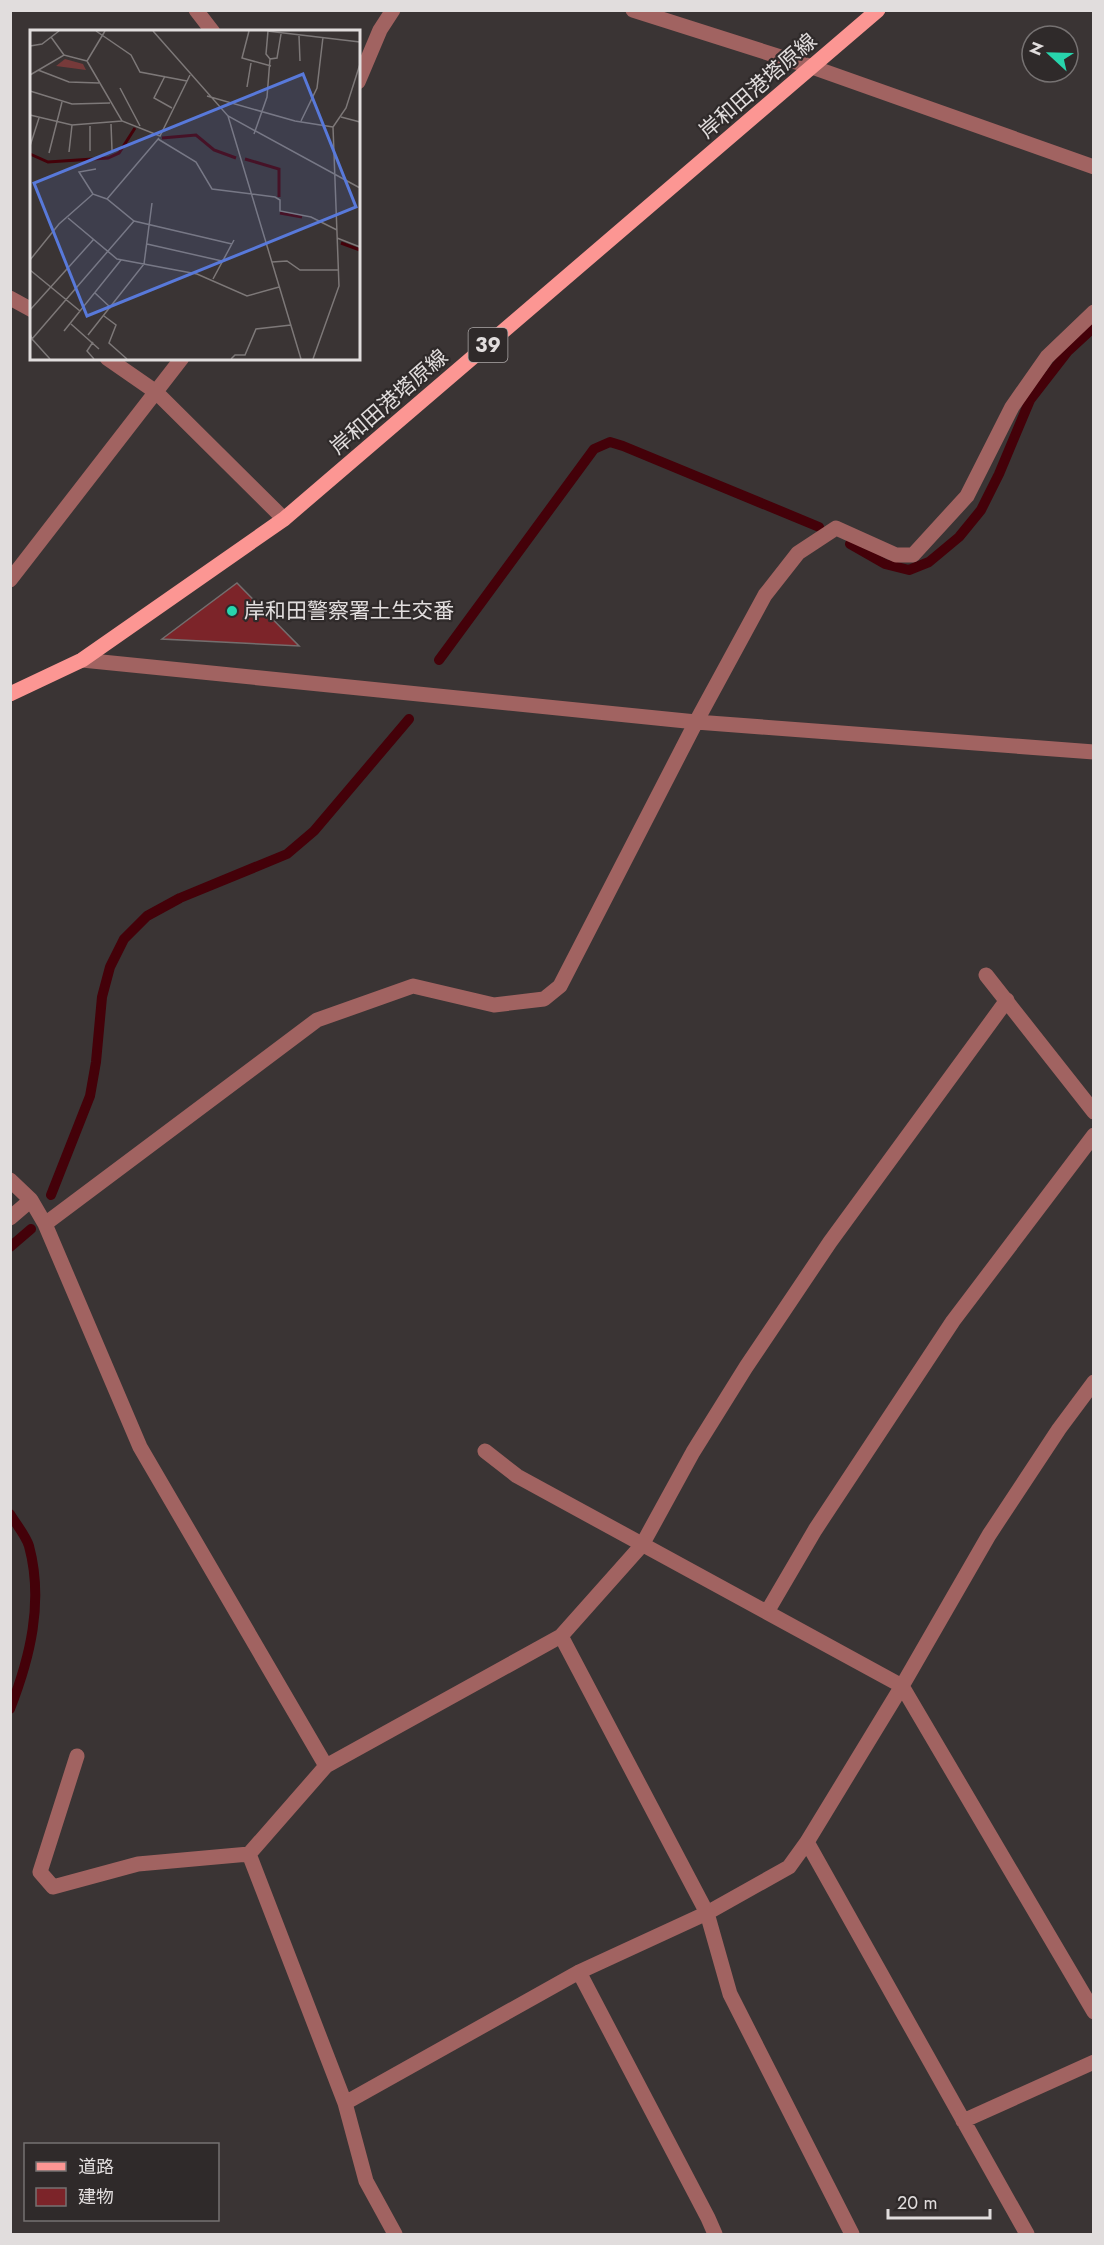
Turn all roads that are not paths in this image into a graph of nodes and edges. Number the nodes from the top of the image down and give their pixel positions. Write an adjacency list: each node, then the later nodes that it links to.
1 (196, 10): 5 (street)
2 (393, 10): 7 (street)
3 (633, 10): 6 (street)
4 (878, 10): 6 (main road, 岸和田港塔原線 / 39)
5 (211, 30)
6 (812, 67): 8 (street); 15 (main road, 岸和田港塔原線 / 39)
7 (360, 77)
8 (1094, 167)
9 (10, 298): 10 (street)
10 (30, 309)
11 (1094, 312): 19 (street)
12 (110, 360): 14 (street)
13 (180, 360): 14 (street)
14 (156, 392): 15 (street); 16 (street)
15 (284, 519): 17 (main road, 岸和田港塔原線 / 39)
16 (10, 580)
17 (82, 660): 18 (main road, 岸和田港塔原線 / 39); 19 (street)
18 (10, 694)
19 (696, 722): 20 (street); 28 (street)
20 (1094, 752)
21 (986, 975): 22 (street)
22 (1007, 1000): 23 (street); 31 (street)
23 (1094, 1112)
24 (1094, 1135): 32 (street)
25 (10, 1180): 26 (street)
26 (31, 1200): 27 (street); 28 (street)
27 (10, 1218)
28 (45, 1224): 36 (street)
29 (1094, 1382): 34 (street)
30 (485, 1451): 31 (street)
31 (642, 1545): 32 (street); 33 (street)
32 (766, 1612): 34 (street)
33 (561, 1636): 36 (street); 39 (street)
34 (902, 1686): 37 (street); 41 (street)
35 (77, 1756): 38 (street)
36 (326, 1766): 38 (street)
37 (807, 1842): 39 (street); 44 (street)
38 (249, 1854): 43 (street)
39 (707, 1913): 40 (street); 47 (street)
40 (579, 1972): 43 (street); 46 (street)
41 (1094, 2012)
42 (1094, 2062): 44 (street)
43 (345, 2103): 45 (street)
44 (963, 2121): 48 (street)
45 (395, 2235)
46 (714, 2235)
47 (852, 2235)
48 (1027, 2235)

